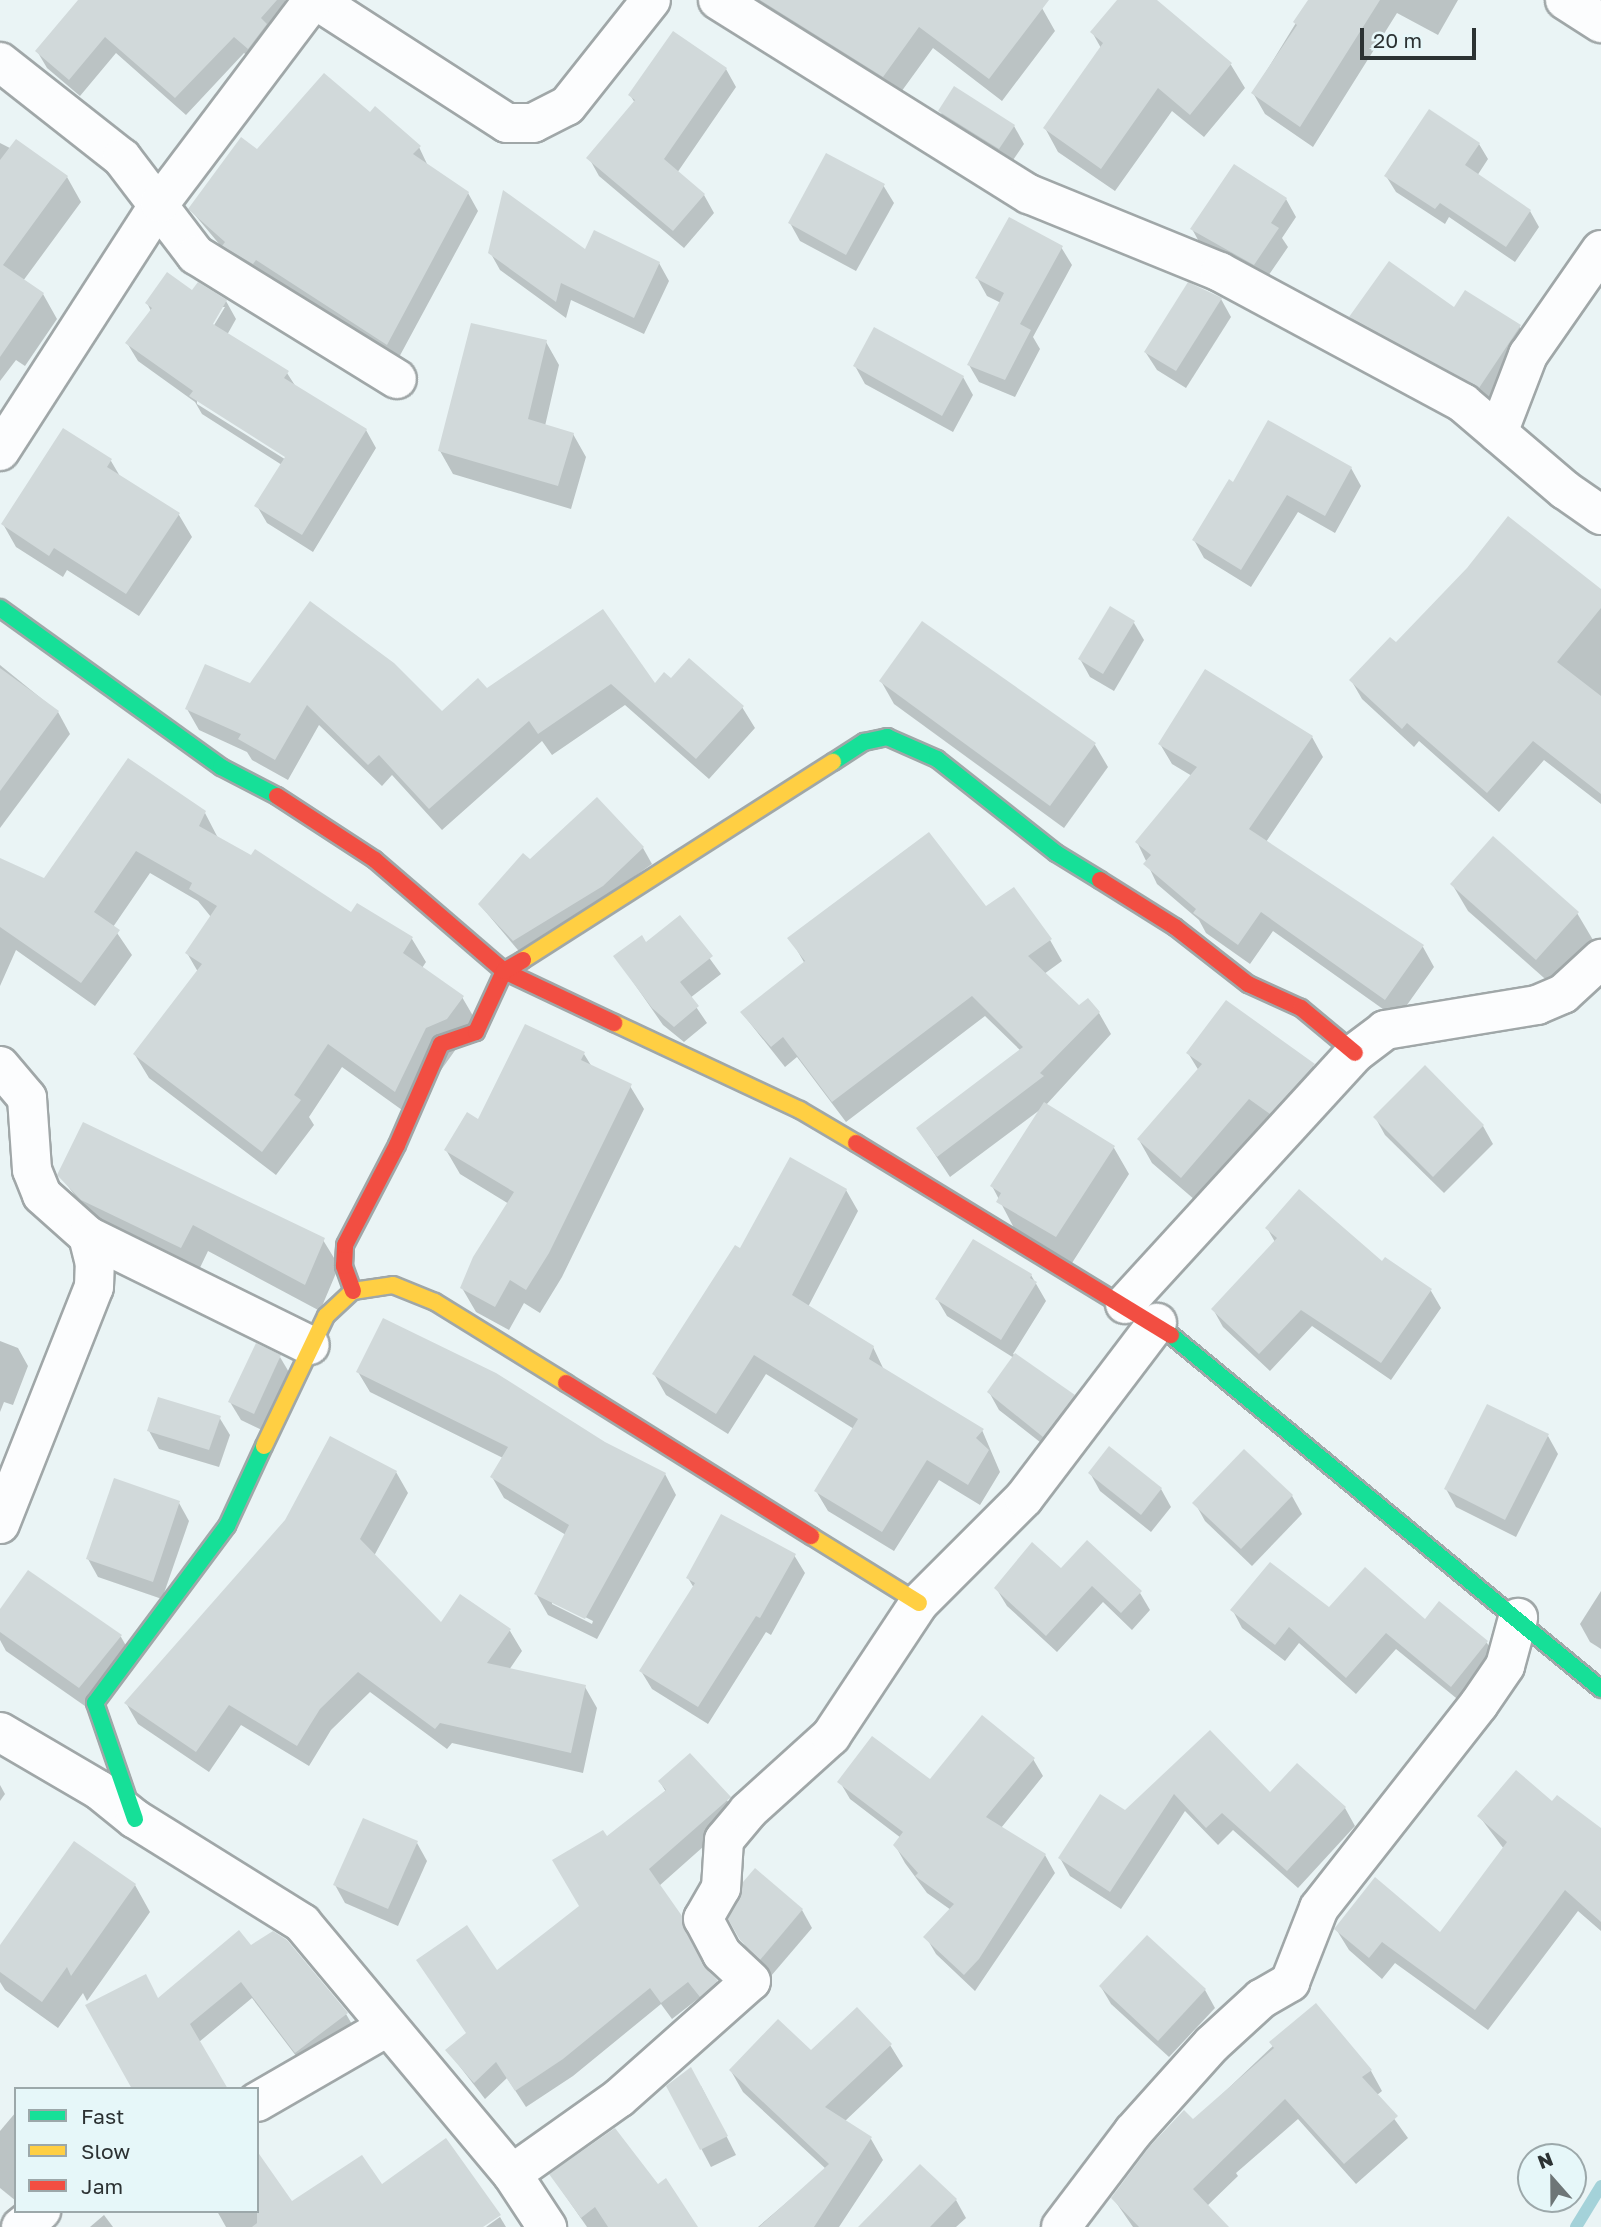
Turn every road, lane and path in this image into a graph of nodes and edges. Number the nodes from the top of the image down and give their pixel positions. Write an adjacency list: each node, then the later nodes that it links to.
1 (315, 0): 2 (street); 7 (street)
2 (651, 0)
3 (718, 0): 10 (street)
4 (1565, 0): 5 (street)
5 (1601, 23)
6 (0, 62): 7 (street)
7 (160, 204): 9 (street); 11 (street)
8 (1601, 250): 10 (street)
9 (397, 379)
10 (1498, 433): 12 (street)
11 (0, 451)
12 (1601, 515)
13 (0, 608): 15 (street)
14 (1601, 959): 16 (street)
15 (504, 971): 16 (street); 19 (street); 20 (street)
16 (1355, 1053): 20 (street)
17 (0, 1066): 18 (street)
18 (89, 1236): 21 (street); 22 (street)
19 (353, 1291): 21 (street); 23 (street)
20 (1141, 1314): 23 (street); 24 (street)
21 (310, 1345): 27 (street)
22 (0, 1524)
23 (919, 1603): 30 (street)
24 (1518, 1618): 25 (street); 34 (street)
25 (1601, 1689)
26 (0, 1732): 27 (street)
27 (135, 1819): 28 (street)
28 (387, 2027): 29 (street); 30 (street)
29 (259, 2101)
30 (512, 2174): 32 (street)
31 (38, 2213): 33 (street)
32 (539, 2224)
33 (21, 2227)
34 (1061, 2227)

